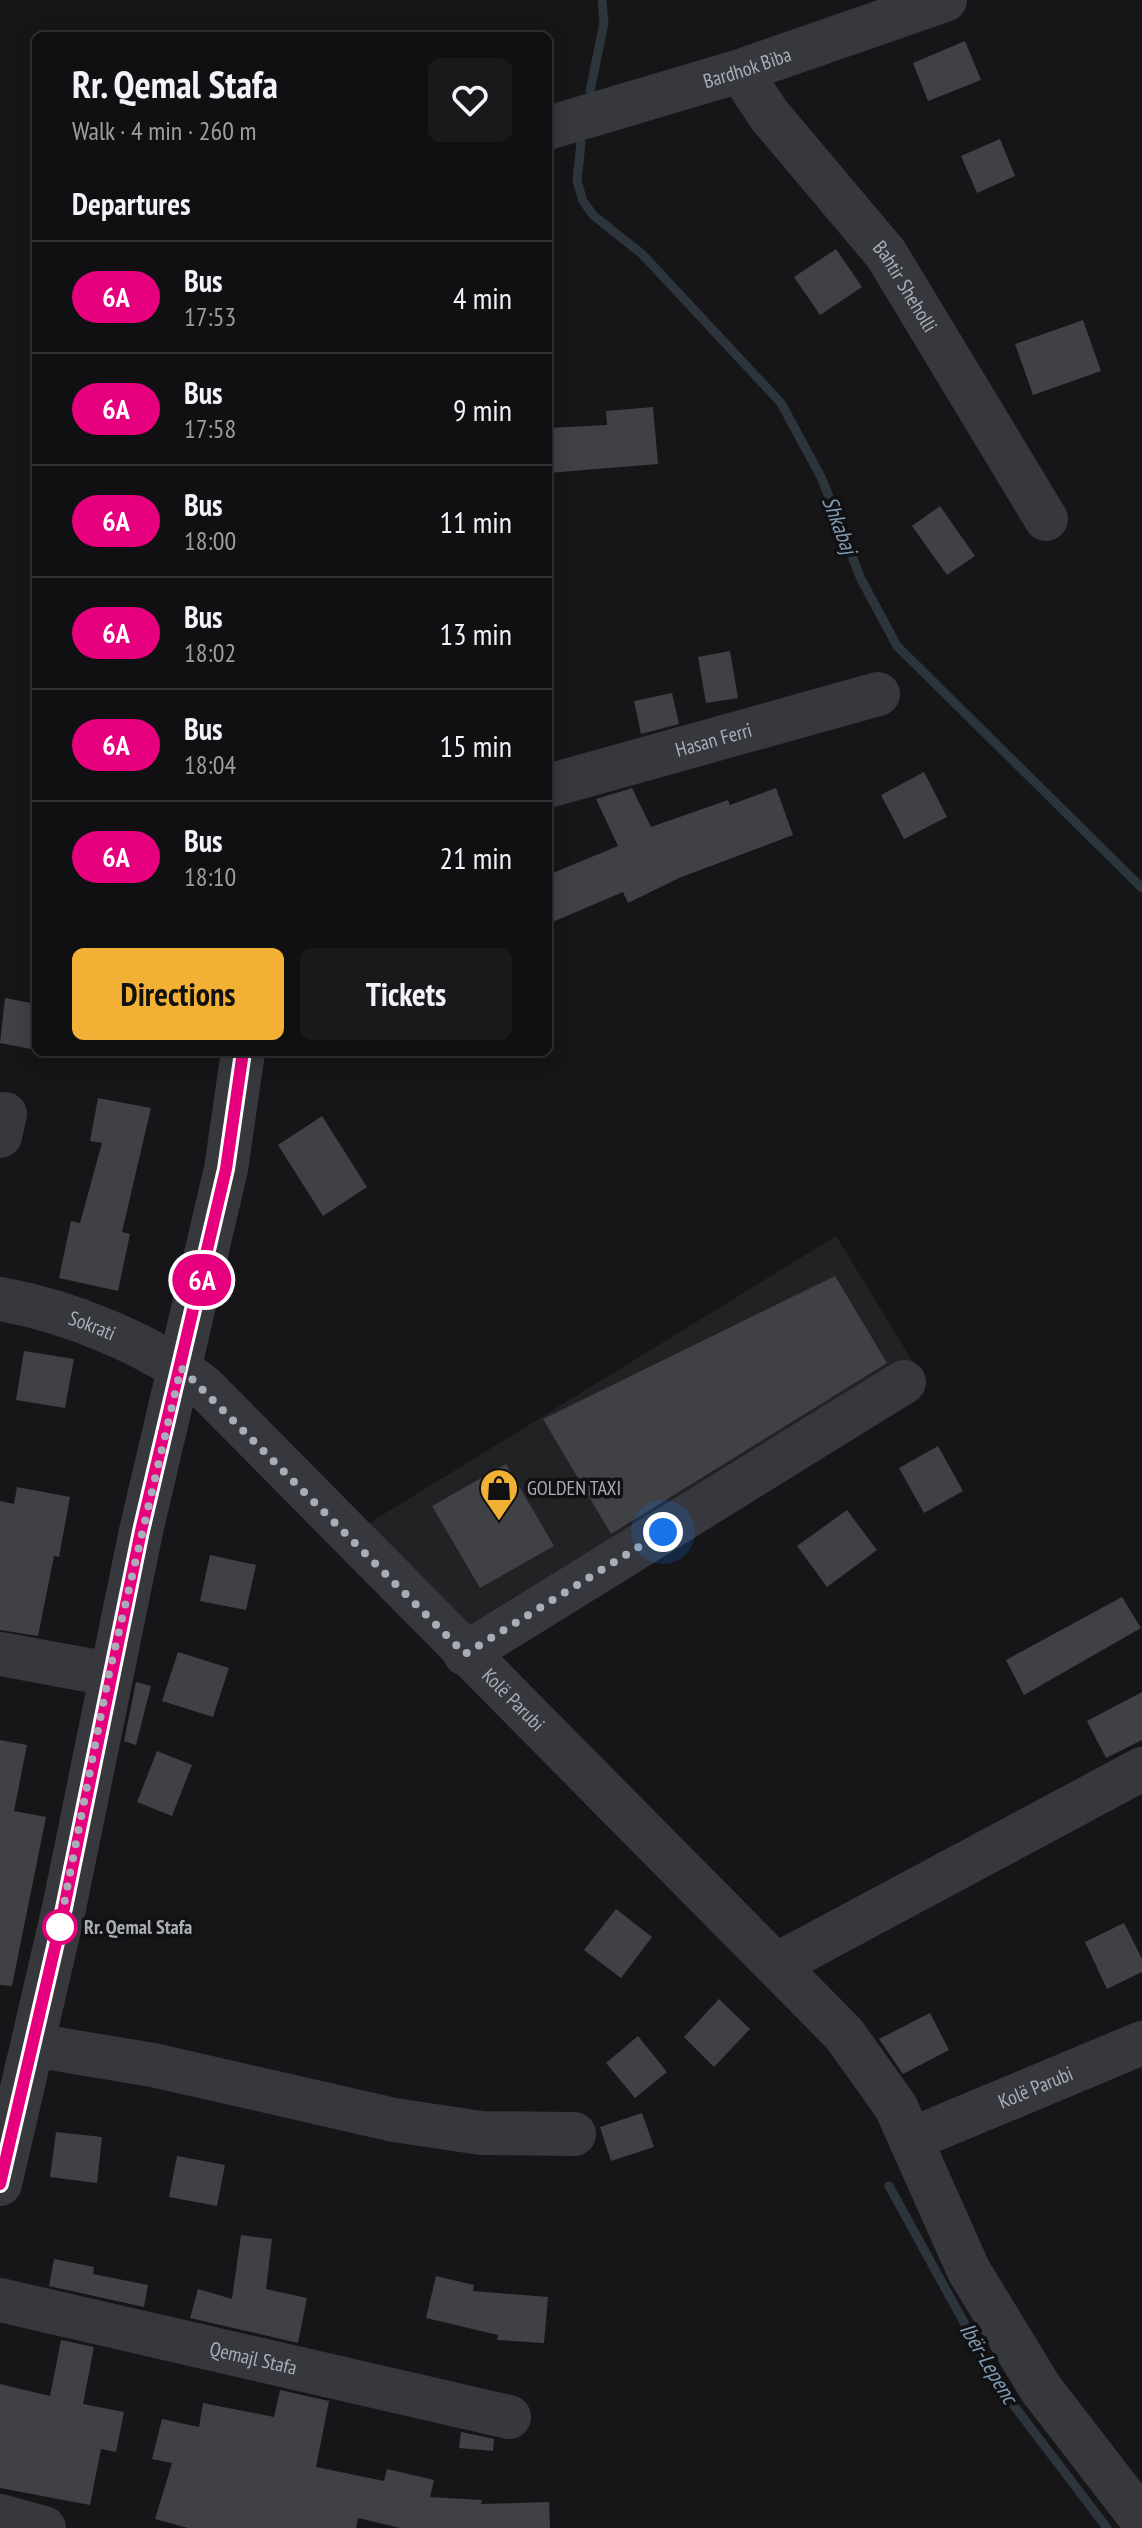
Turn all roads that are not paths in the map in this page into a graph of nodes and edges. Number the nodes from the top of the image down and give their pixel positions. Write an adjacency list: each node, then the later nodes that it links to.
1 (945, 0): 2 (street, Bardhok Biba)
2 (740, 71): 3 (street, Bardhok Biba); 4 (street, Bahtir Sheholli)
3 (552, 127)
4 (1046, 519)
5 (878, 694): 6 (street, Hasan Ferri)
6 (552, 785)
7 (242, 1056): 9 (street)
8 (0, 1299): 9 (street, Sokrati)
9 (181, 1368): 12 (street, Kolë Parubi); 13 (street)
10 (904, 1382): 12 (street)
11 (0, 1654): 13 (street)
12 (465, 1654): 15 (street, Kolë Parubi)
13 (109, 1674): 17 (street)
14 (1142, 1769): 15 (street)
15 (778, 1964): 19 (street, Kolë Parubi)
16 (1142, 2043): 19 (street, Kolë Parubi)
17 (33, 2045): 18 (street); 20 (street)
18 (574, 2134)
19 (912, 2139): 24 (street)
20 (0, 2184)
21 (0, 2300): 22 (street, Qemajl Stafa)
22 (509, 2417)
23 (0, 2516): 25 (street)
24 (1142, 2520)
25 (44, 2528)

